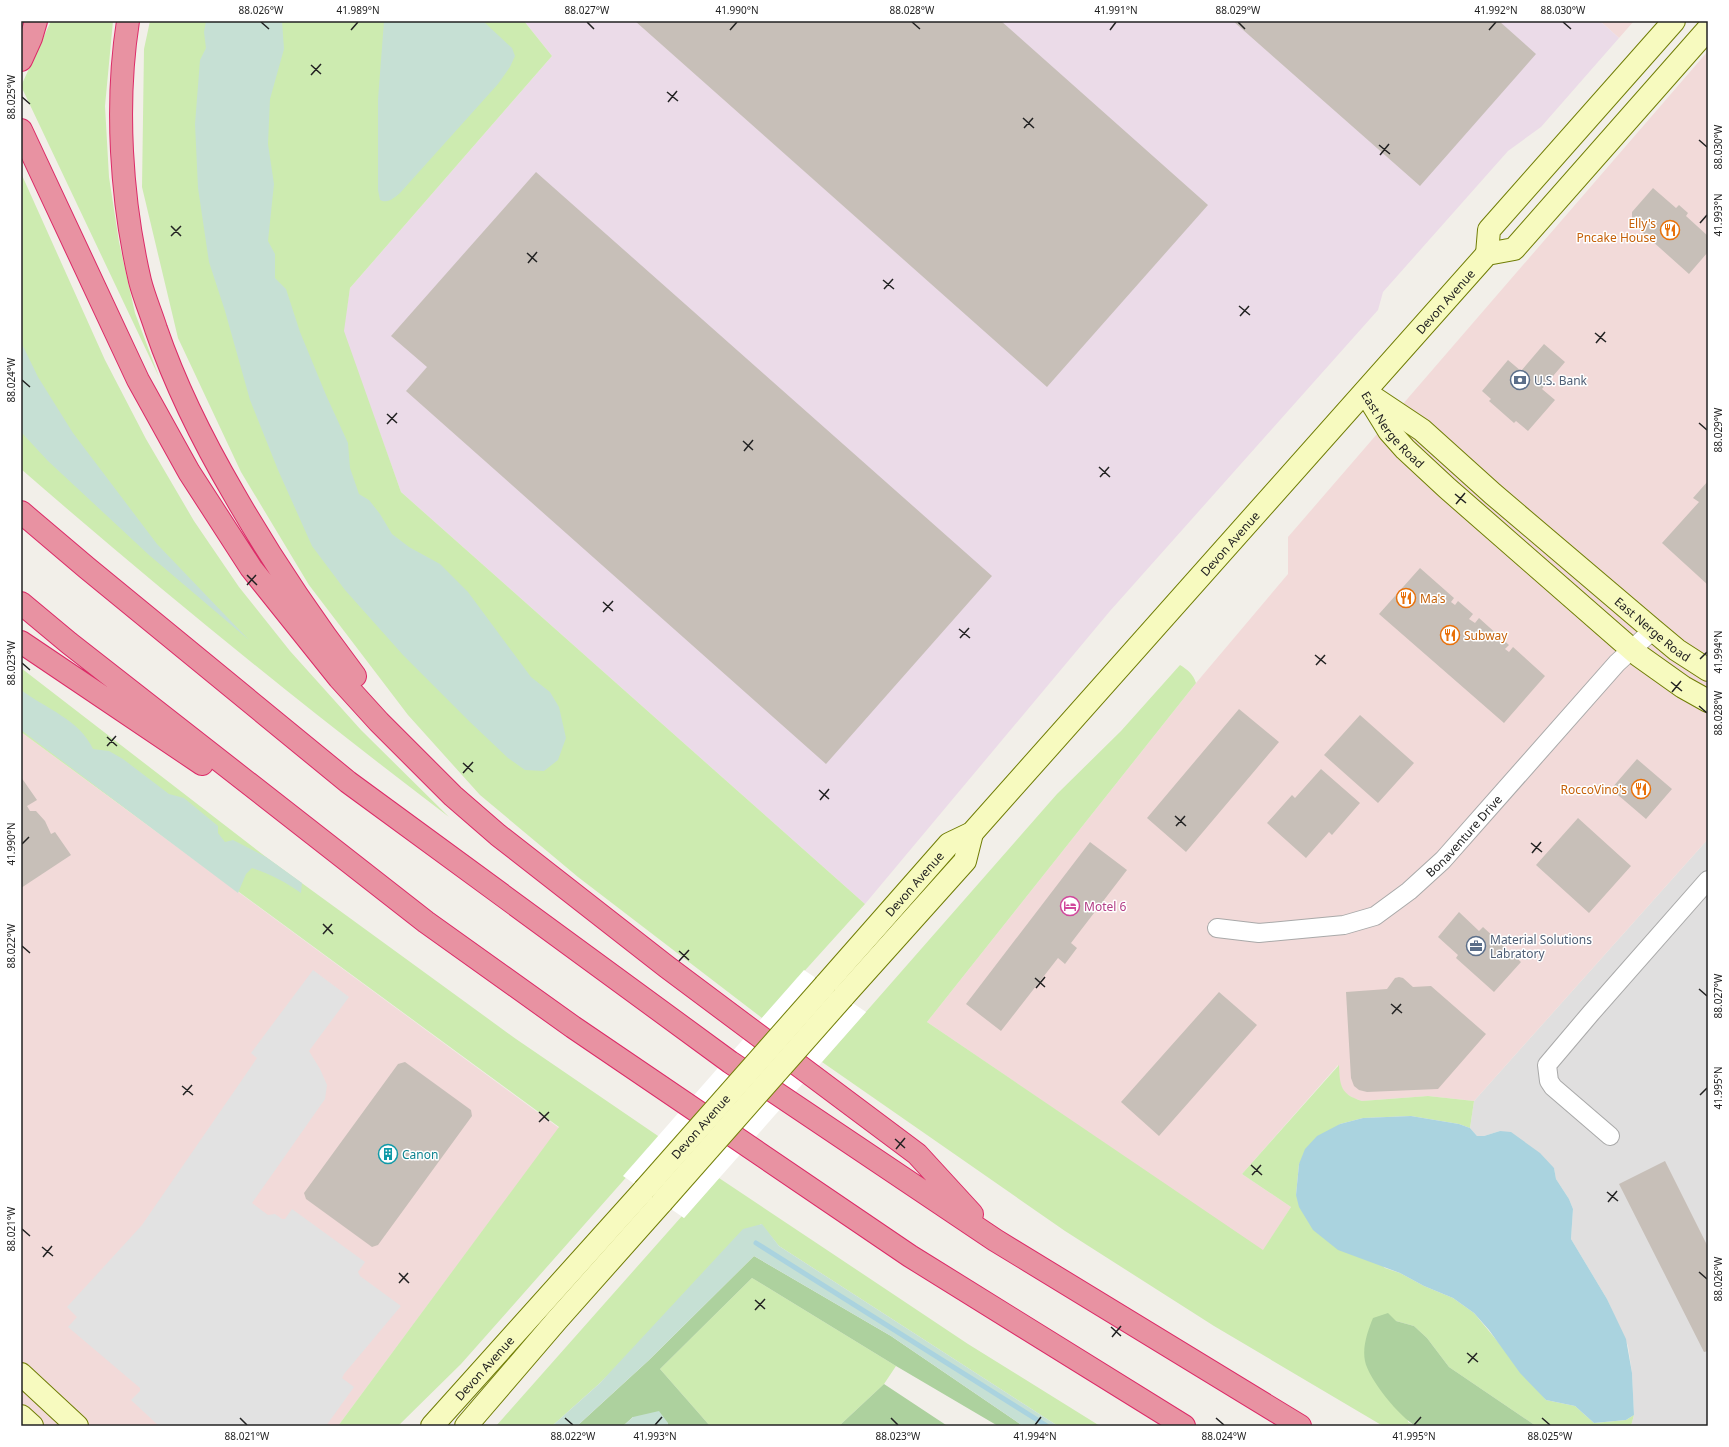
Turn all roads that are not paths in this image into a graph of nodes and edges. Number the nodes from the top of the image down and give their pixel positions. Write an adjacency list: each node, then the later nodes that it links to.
1 (36, 21): 5 (highway)
2 (128, 21): 16 (highway)
3 (1674, 21): 7 (main road)
4 (1708, 29): 7 (main road)
5 (21, 60)
6 (21, 130): 16 (highway)
7 (1488, 254): 8 (main road, Devon Avenue)
8 (1365, 392): 11 (main road, East Nerge Road); 13 (main road, East Nerge Road); 17 (main road, Devon Avenue)
9 (21, 512): 22 (highway)
10 (21, 603): 18 (highway)
11 (1653, 630): 13 (street, Bonaventure Drive); 14 (main road, East Nerge Road)
12 (21, 642): 18 (highway)
13 (1633, 650): 15 (main road, East Nerge Road); 20 (street, Bonaventure Drive)
14 (1708, 670)
15 (1708, 701)
16 (453, 796): 22 (highway)
17 (972, 834): 27 (main road, Devon Avenue, bridge); 28 (main road, Devon Avenue, bridge)
18 (361, 871): 29 (highway)
19 (1708, 880): 21 (street)
20 (1217, 928)
21 (1610, 1136)
22 (995, 1240): 30 (highway)
23 (21, 1374): 26 (main road)
24 (21, 1416): 25 (main road)
25 (32, 1426)
26 (76, 1426)
27 (432, 1426)
28 (466, 1426)
29 (1184, 1426)
30 (1300, 1426)

